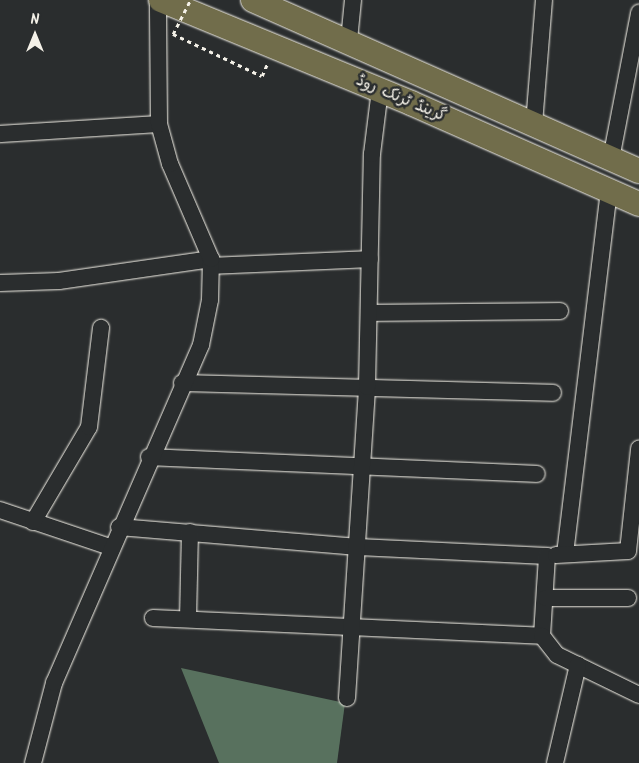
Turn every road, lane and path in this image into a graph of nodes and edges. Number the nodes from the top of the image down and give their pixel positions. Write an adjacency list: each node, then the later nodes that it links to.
1 (160, 0): 9 (highway, گرینڈ ٹرنک روڈ); 10 (street)
2 (190, 0): 8 (path, bridge)
3 (253, 0): 7 (highway, گرینڈ ٹرنک روڈ)
4 (353, 0): 7 (street)
5 (544, 0): 11 (street)
6 (639, 13): 13 (street)
7 (349, 40): 11 (highway, گرینڈ ٹرنک روڈ)
8 (253, 72)
9 (380, 90): 15 (highway, گرینڈ ٹرنک روڈ); 17 (street)
10 (159, 124): 12 (street); 18 (street)
11 (534, 124): 13 (highway, گرینڈ ٹرنک روڈ)
12 (0, 134)
13 (611, 159): 14 (highway, گرینڈ ٹرنک روڈ)
14 (639, 171)
15 (609, 190): 16 (highway, گرینڈ ٹرنک روڈ); 36 (street)
16 (639, 204)
17 (370, 260): 18 (street); 21 (street)
18 (211, 263): 19 (street); 23 (street)
19 (0, 283)
20 (560, 311): 21 (street)
21 (369, 313): 24 (street)
22 (101, 328): 31 (street)
23 (182, 383): 24 (street); 27 (street)
24 (367, 387): 25 (street); 28 (street)
25 (553, 393)
26 (639, 449): 36 (street)
27 (149, 456): 28 (street); 32 (street)
28 (362, 469): 29 (street); 34 (street)
29 (537, 474)
30 (0, 510): 31 (street)
31 (33, 522): 35 (street)
32 (119, 527): 33 (street); 35 (street)
33 (190, 532): 34 (street); 41 (street)
34 (358, 547): 37 (street); 42 (street)
35 (110, 548): 47 (street)
36 (565, 554): 37 (street)
37 (547, 556): 38 (street)
38 (546, 598): 39 (street); 43 (street)
39 (628, 598)
40 (153, 618): 41 (street)
41 (188, 619): 42 (street)
42 (352, 627): 43 (street); 46 (street)
43 (542, 636): 44 (street)
44 (578, 665): 45 (street); 48 (street)
45 (639, 695)
46 (347, 698)
47 (32, 763)
48 (555, 763)

